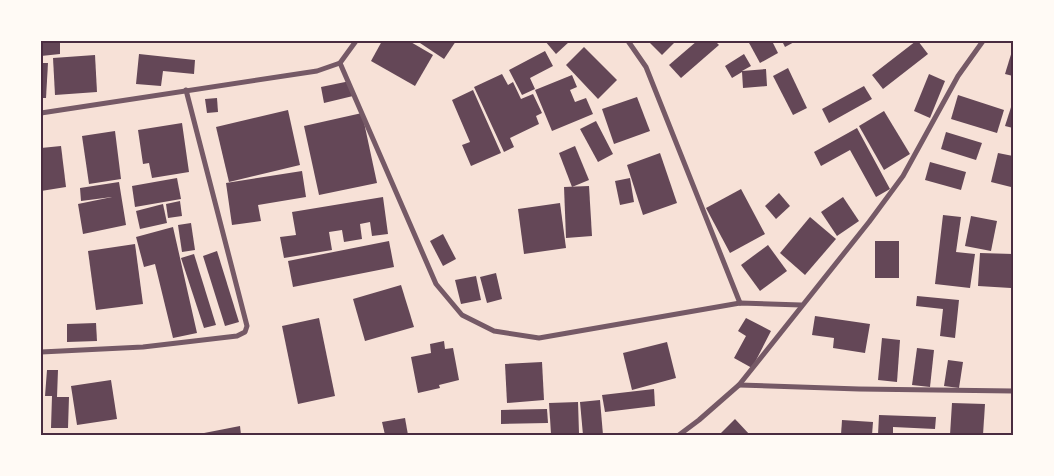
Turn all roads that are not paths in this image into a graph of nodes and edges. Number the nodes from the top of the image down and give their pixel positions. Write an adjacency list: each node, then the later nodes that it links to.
1 (356, 41): 4 (street)
2 (628, 41): 7 (street)
3 (983, 41): 8 (street)
4 (340, 63): 5 (street); 7 (street)
5 (186, 90): 6 (street); 9 (street)
6 (41, 113)
7 (740, 303): 8 (street)
8 (801, 305): 10 (street)
9 (41, 352)
10 (739, 385): 11 (street); 12 (street)
11 (1013, 391)
12 (679, 435)

